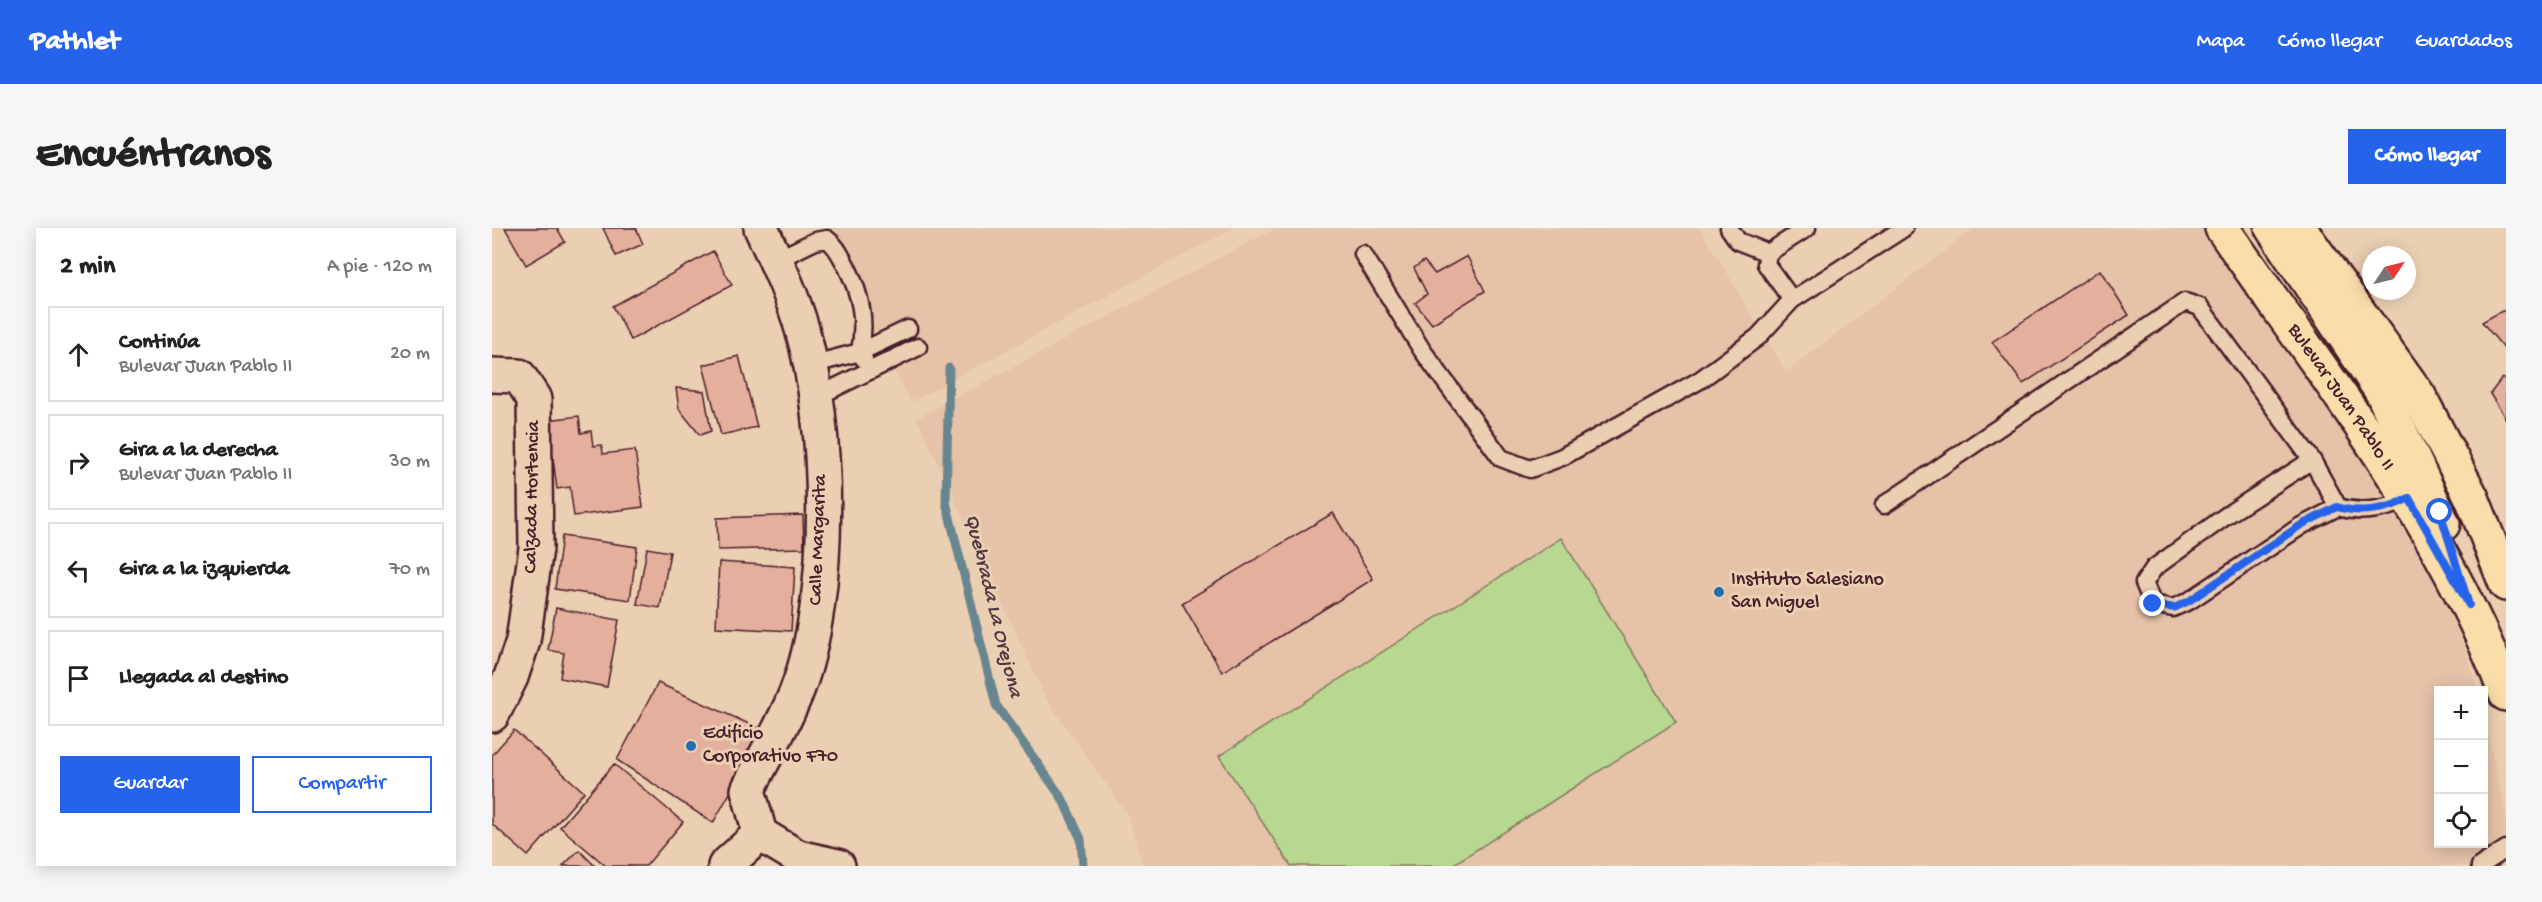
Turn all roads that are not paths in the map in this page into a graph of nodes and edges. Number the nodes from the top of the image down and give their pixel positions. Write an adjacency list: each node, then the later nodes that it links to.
1 (762, 228): 10 (street, Calle Margarita)
2 (1729, 228): 8 (lane)
3 (1808, 228): 8 (lane)
4 (1904, 228): 11 (lane)
5 (2222, 228): 21 (main road, Bulevar Juan Pablo II)
6 (2272, 228): 19 (main road, Bulevar Juan Pablo II)
7 (2299, 228): 24 (main road, Bulevar Juan Pablo II)
8 (1768, 253): 11 (lane)
9 (1363, 254): 11 (lane)
10 (776, 260): 14 (lane); 15 (street, Calle Margarita)
11 (1792, 300)
12 (908, 329): 14 (lane)
13 (918, 347): 16 (lane)
14 (860, 352): 15 (lane); 16 (lane)
15 (810, 365): 18 (street, Calle Margarita)
16 (870, 371): 18 (lane)
17 (492, 375): 27 (street, Calzada Hortencia)
18 (814, 398): 28 (street, Calle Margarita)
19 (2388, 403): 24 (main road, Bulevar Juan Pablo II); 25 (main road, Bulevar Juan Pablo II)
20 (2312, 460): 22 (lane); 23 (lane); 23 (lane)
21 (2409, 498): 23 (lane); 25 (main road, Bulevar Juan Pablo II)
22 (1884, 505)
23 (2337, 507)
24 (2504, 578)
25 (2469, 605): 26 (main road, Bulevar Juan Pablo II)
26 (2506, 694)
27 (492, 716)
28 (760, 834): 30 (street); 31 (street)
29 (2506, 849): 32 (lane)
30 (725, 866)
31 (838, 866)
32 (2480, 866)

